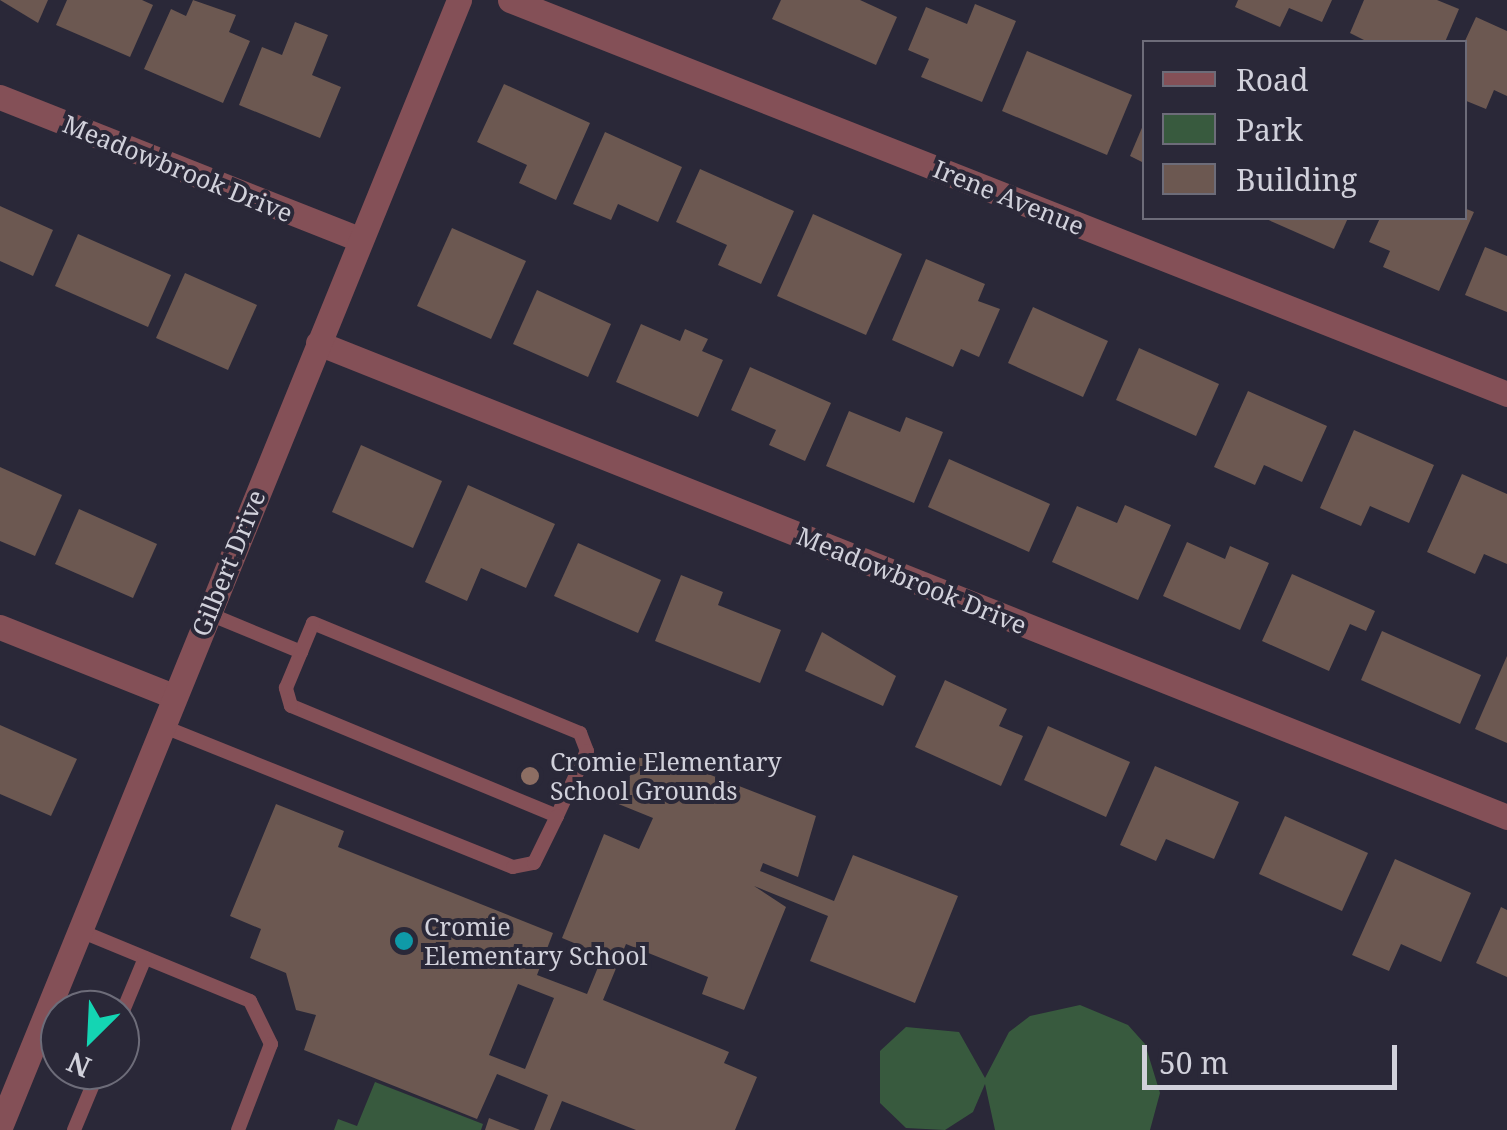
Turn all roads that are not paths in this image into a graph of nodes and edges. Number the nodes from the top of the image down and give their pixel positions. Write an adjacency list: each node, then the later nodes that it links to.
1 (459, 0): 4 (street, Gilbert Drive)
2 (510, 0): 6 (street, Irene Avenue)
3 (0, 97): 4 (street, Meadowbrook Drive)
4 (356, 238): 5 (street, Gilbert Drive)
5 (318, 343): 7 (street, Gilbert Drive); 13 (street, Meadowbrook Drive)
6 (1507, 394)
7 (207, 613): 9 (lane); 10 (street, Gilbert Drive)
8 (0, 627): 10 (street)
9 (301, 652): 12 (lane); 12 (lane)
10 (173, 696): 11 (street, Gilbert Drive)
11 (162, 726): 12 (lane); 14 (street, Gilbert Drive)
12 (557, 816)
13 (1507, 818)
14 (78, 930): 15 (lane); 18 (street, Gilbert Drive)
15 (145, 958): 16 (lane); 20 (lane)
16 (132, 990)
17 (90, 1090): 19 (lane)
18 (0, 1127)
19 (74, 1130)
20 (238, 1130)

